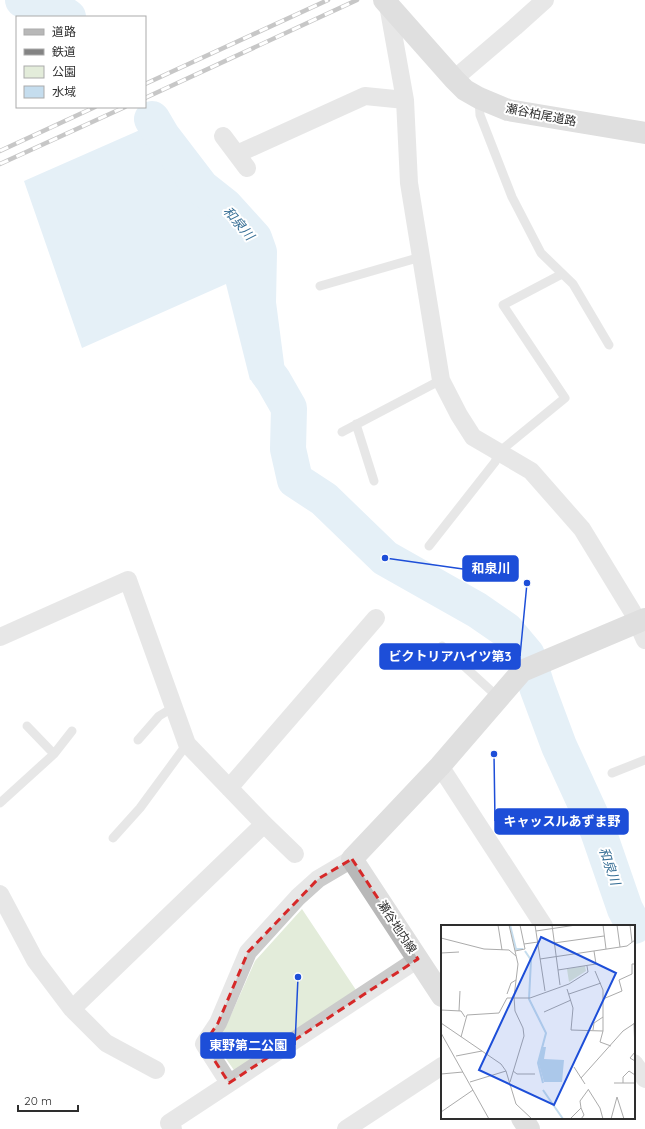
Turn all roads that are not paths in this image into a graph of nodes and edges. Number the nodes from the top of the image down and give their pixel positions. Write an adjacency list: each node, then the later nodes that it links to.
1 (545, 0): 3 (street)
2 (386, 2): 3 (street, 瀬谷柏尾道路); 5 (street)
3 (454, 79): 4 (street, 瀬谷柏尾道路)
4 (479, 98): 6 (street, 瀬谷柏尾道路); 9 (lane)
5 (405, 100): 7 (street); 8 (street)
6 (645, 134)
7 (223, 136)
8 (421, 257): 10 (lane); 12 (street)
9 (562, 274): 11 (lane); 15 (lane)
10 (320, 286)
11 (609, 345)
12 (441, 380): 13 (lane); 15 (street)
13 (356, 424): 14 (lane); 16 (lane)
14 (342, 432)
15 (499, 452): 17 (lane); 19 (street)
16 (374, 481)
17 (429, 546)
18 (376, 618): 32 (street)
19 (643, 627): 22 (street)
20 (0, 637): 23 (street)
21 (442, 646): 22 (lane)
22 (499, 698): 30 (street)
23 (174, 707): 26 (lane); 27 (street)
24 (27, 726): 28 (lane)
25 (72, 731): 28 (lane)
26 (138, 740)
27 (187, 744): 32 (street); 35 (lane)
28 (54, 754): 33 (lane)
29 (645, 760): 31 (lane)
30 (440, 766): 37 (street); 39 (street)
31 (612, 772)
32 (229, 788): 34 (street)
33 (0, 803)
34 (264, 824): 36 (street); 42 (street)
35 (113, 838)
36 (295, 854)
37 (352, 859): 40 (street, 瀬谷地内線); 47 (street)
38 (2, 903): 42 (street)
39 (543, 925)
40 (418, 960): 41 (street, 瀬谷地内線); 47 (street)
41 (441, 994)
42 (72, 1009): 45 (street)
43 (635, 1064): 46 (street)
44 (441, 1067): 50 (street)
45 (156, 1070)
46 (645, 1079)
47 (230, 1083): 49 (street)
48 (523, 1119): 51 (street)
49 (173, 1129)
50 (346, 1129)
51 (529, 1129)

